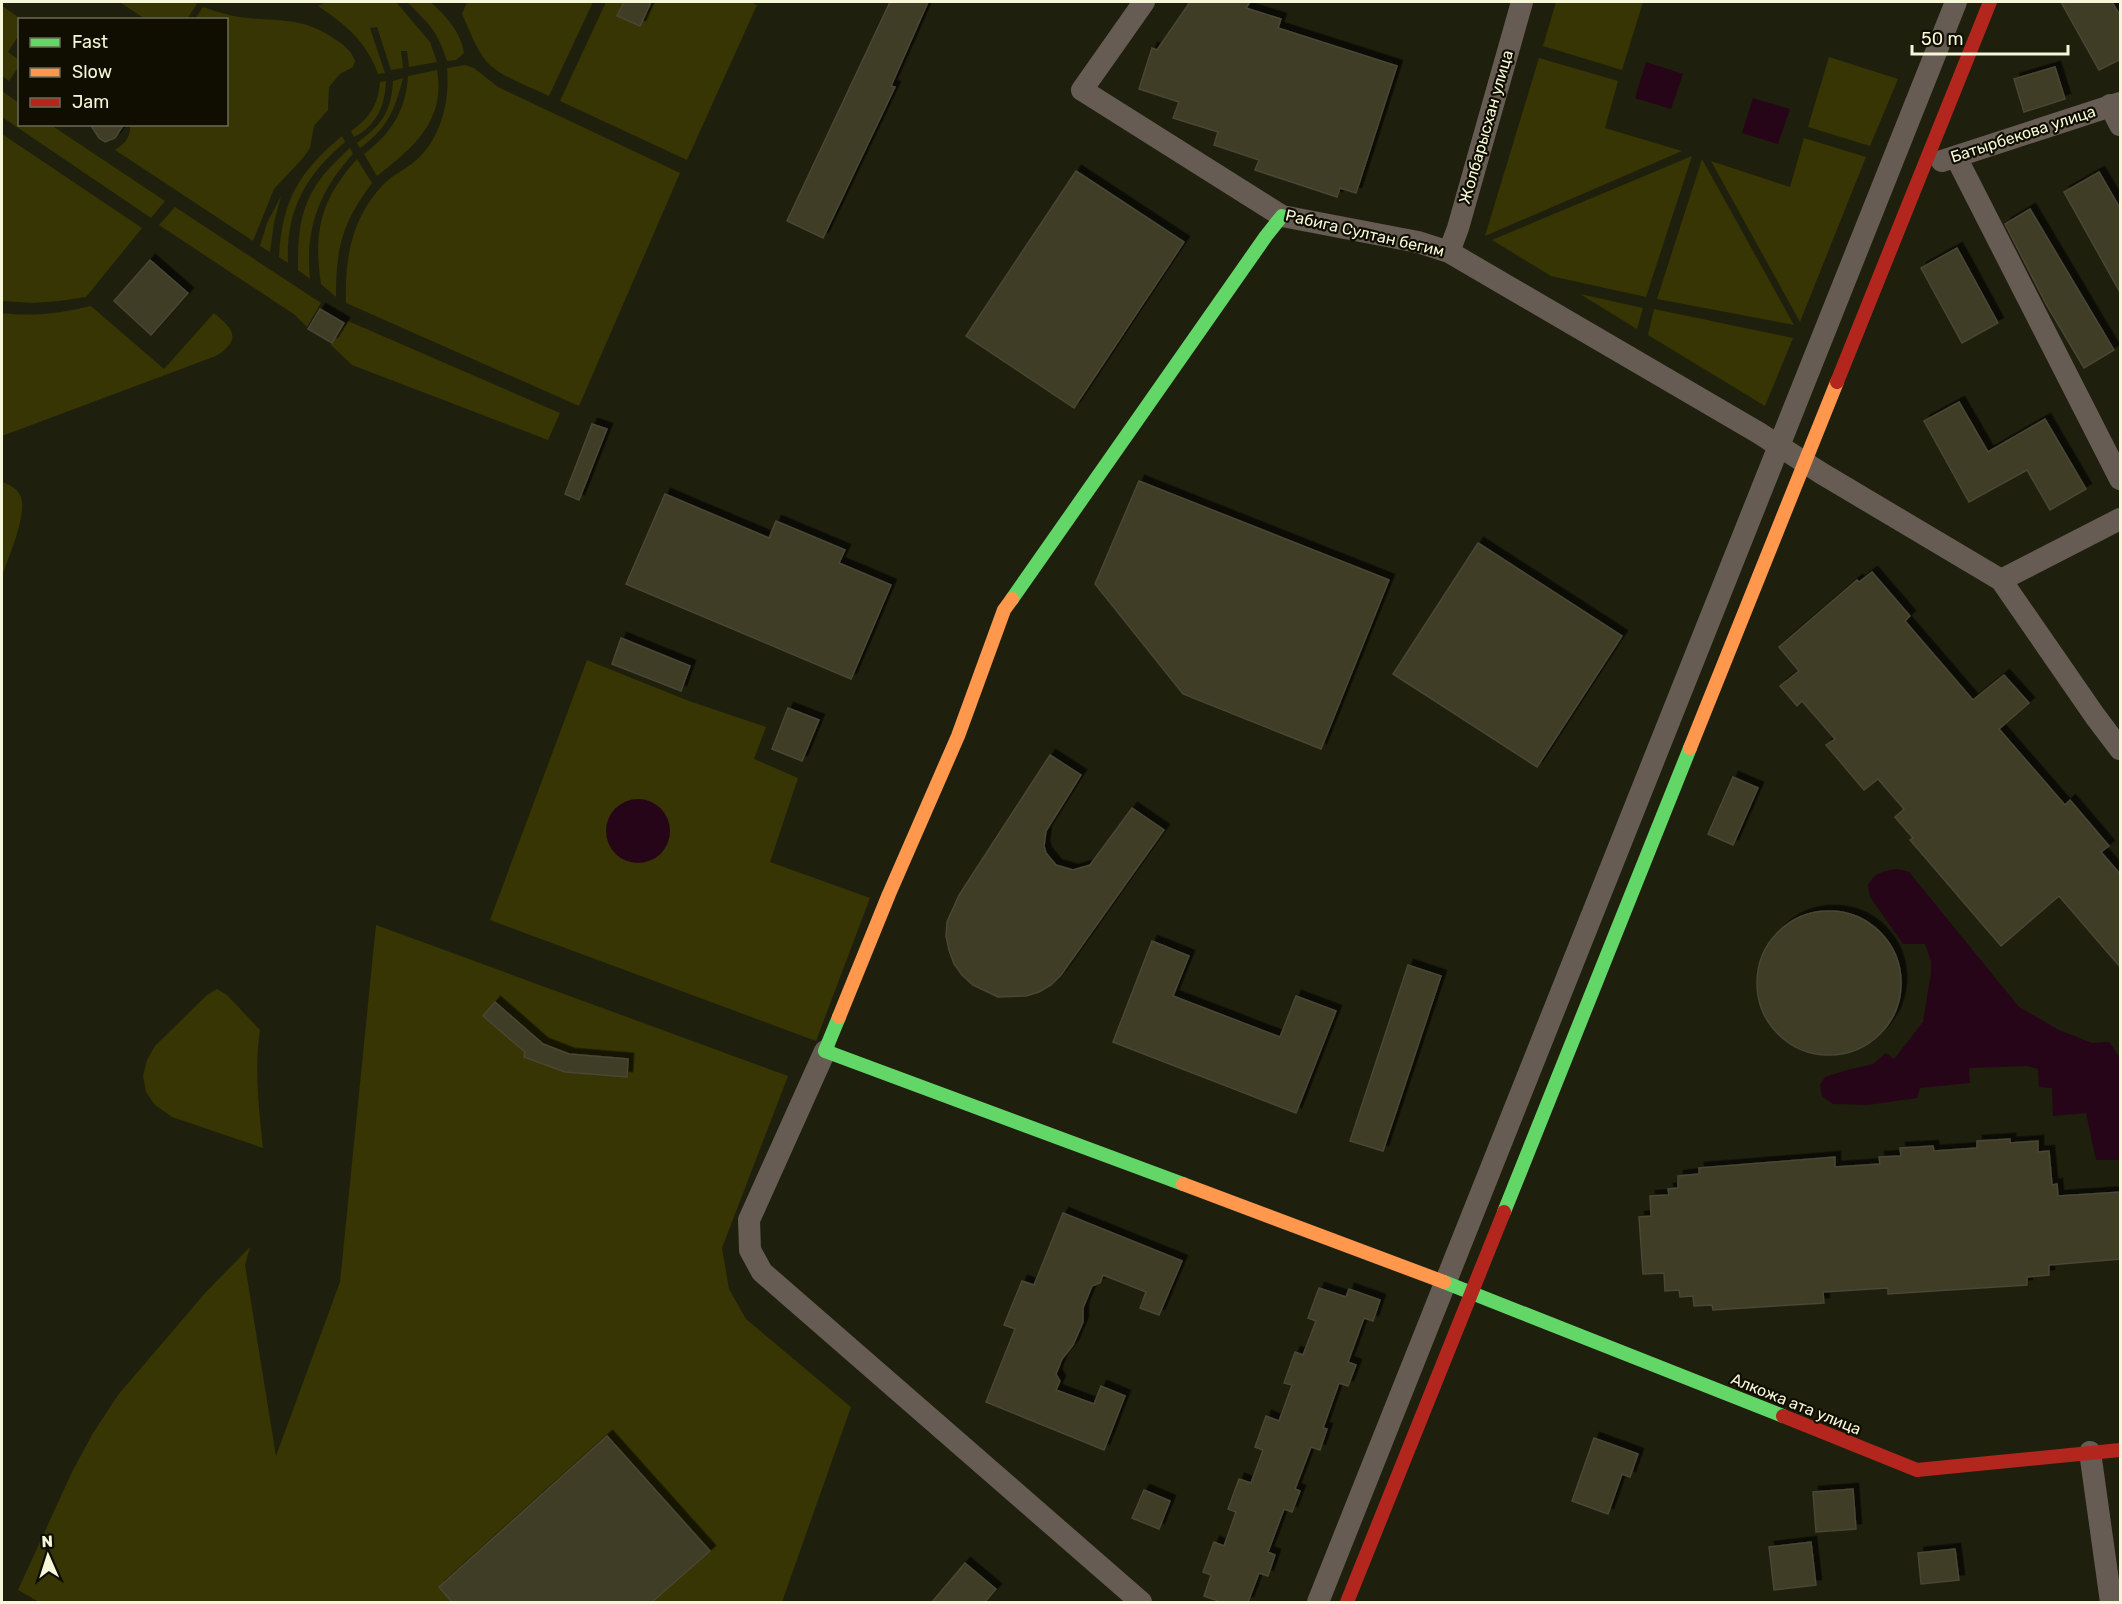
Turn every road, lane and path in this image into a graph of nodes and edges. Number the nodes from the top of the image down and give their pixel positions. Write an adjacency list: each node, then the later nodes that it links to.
1 (1143, 2): 8 (street, Рабига Султан бегим)
2 (1522, 2): 9 (street, Жолбарысхан улица)
3 (1956, 2): 10 (street)
4 (1990, 2): 7 (street)
5 (2117, 111): 6 (street, Батырбекова улица)
6 (1956, 157): 7 (street, Батырбекова улица); 12 (street)
7 (1925, 163): 11 (street)
8 (1282, 216): 9 (street, Рабига Султан бегим); 16 (street)
9 (1449, 252): 10 (street, Рабига Султан бегим)
10 (1779, 445): 11 (street, Рабига Султан бегим); 17 (street)
11 (1806, 463): 14 (street, Рабига Султан бегим); 18 (street)
12 (2121, 479)
13 (2121, 519): 14 (street)
14 (2001, 580): 15 (street)
15 (2121, 749)
16 (825, 1051): 17 (street, Алкожа ата улица); 21 (street)
17 (1445, 1282): 18 (street, Алкожа ата улица); 22 (street)
18 (1473, 1292): 20 (street, Алкожа ата улица); 23 (street)
19 (2121, 1449): 20 (street, Алкожа ата улица)
20 (2090, 1452): 24 (street)
21 (1141, 1602)
22 (1318, 1602)
23 (1347, 1602)
24 (2111, 1602)

